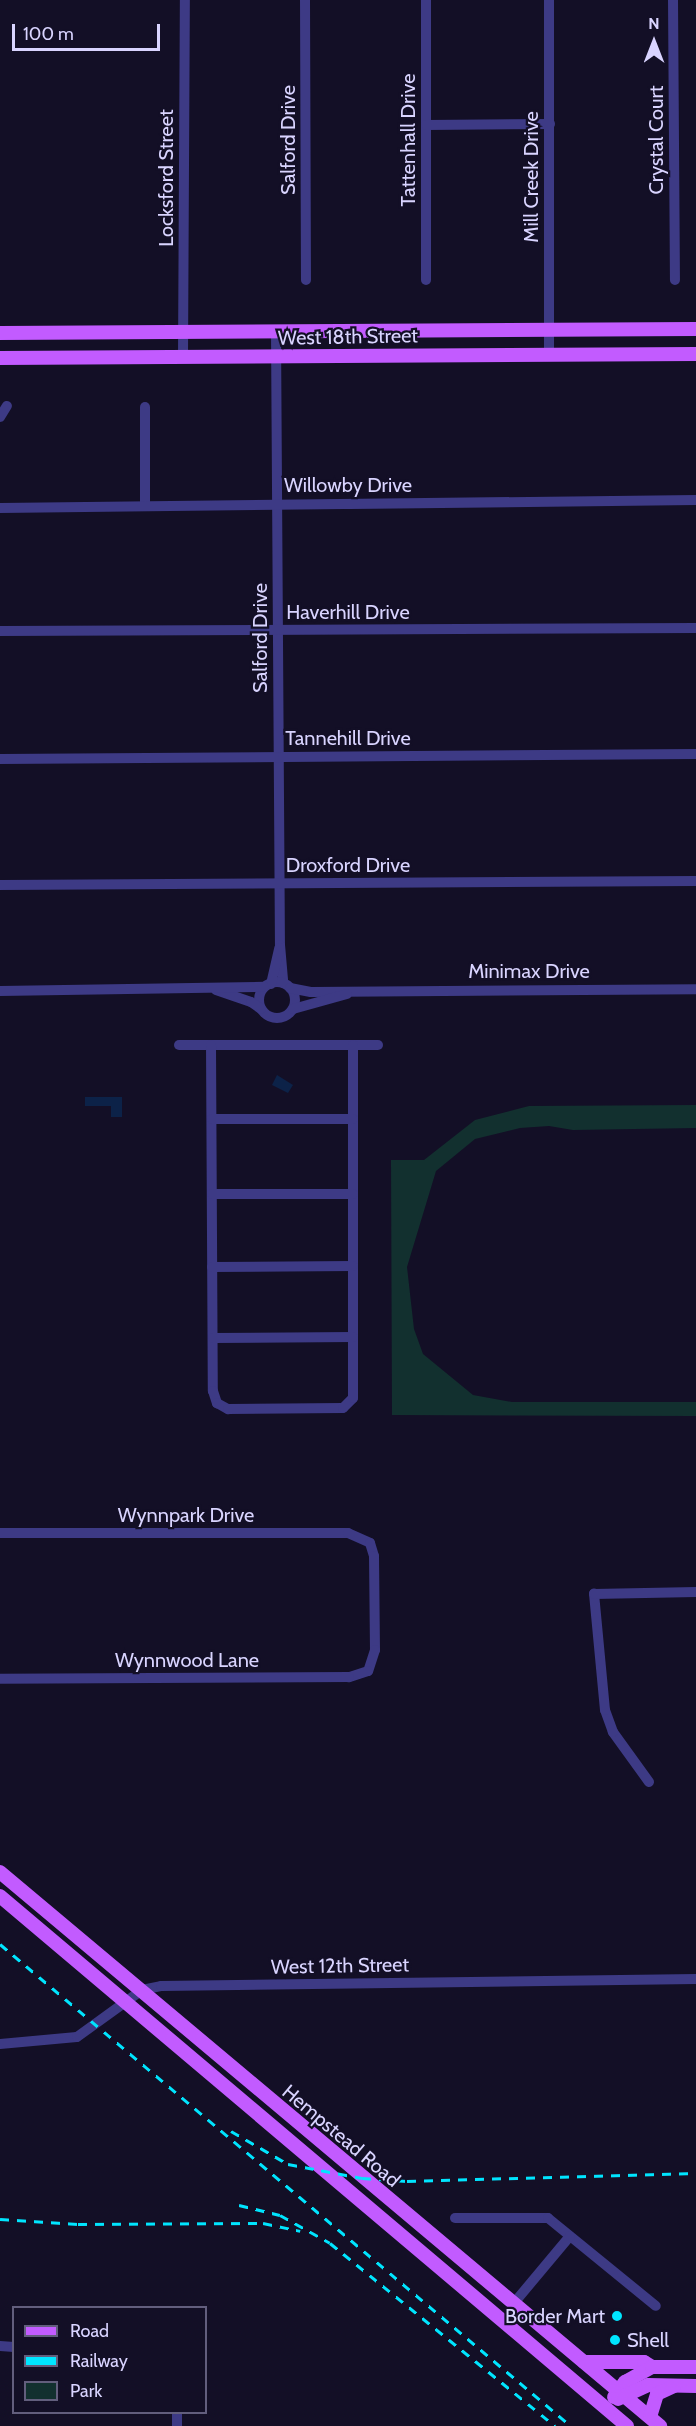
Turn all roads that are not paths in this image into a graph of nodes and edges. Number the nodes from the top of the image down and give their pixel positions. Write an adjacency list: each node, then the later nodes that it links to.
1 (185, 0): 15 (street, Locksford Street)
2 (305, 0): 8 (street, Salford Drive)
3 (426, 0): 7 (street, Tattenhall Drive)
4 (549, 0): 6 (street, Mill Creek Drive)
5 (673, 0): 10 (street, Crystal Court)
6 (550, 124): 7 (street); 14 (street, Mill Creek Drive)
7 (426, 125): 9 (street, Tattenhall Drive)
8 (306, 280)
9 (426, 280)
10 (675, 280)
11 (696, 329): 12 (main road, West 18th Street)
12 (673, 330): 14 (main road, West 18th Street); 18 (main road)
13 (412, 331): 14 (main road, West 18th Street); 16 (main road, West 18th Street); 20 (main road)
14 (548, 331): 21 (street, Mill Creek Drive)
15 (182, 332): 16 (main road, West 18th Street); 17 (main road, West 18th Street); 22 (street, Locksford Street)
16 (276, 332): 23 (street, Salford Drive)
17 (0, 333)
18 (673, 354): 19 (main road, West 18th Street); 21 (main road, West 18th Street)
19 (696, 354)
20 (412, 355): 21 (main road, West 18th Street); 23 (main road, West 18th Street)
21 (549, 355)
22 (183, 357): 23 (main road, West 18th Street); 24 (main road, West 18th Street)
23 (276, 357): 29 (street, Salford Drive)
24 (0, 358)
25 (7, 406): 27 (street)
26 (145, 407): 30 (street)
27 (0, 417)
28 (696, 500): 29 (street, Willowby Drive)
29 (277, 504): 30 (street, Willowby Drive); 33 (street, Salford Drive)
30 (145, 505): 31 (street, Willowby Drive)
31 (0, 508)
32 (696, 628): 33 (street, Haverhill Drive)
33 (278, 630): 34 (street, Haverhill Drive); 36 (street, Salford Drive)
34 (0, 631)
35 (696, 754): 36 (street, Tannehill Drive)
36 (279, 757): 37 (street, Tannehill Drive); 39 (street, Salford Drive)
37 (0, 759)
38 (696, 881): 39 (street, Droxford Drive)
39 (280, 884): 40 (street, Droxford Drive); 41 (street, Salford Drive)
40 (0, 885)
41 (280, 945): 42 (street, Salford Drive); 43 (street, Salford Drive)
42 (268, 986): 43 (street); 45 (street); 48 (street)
43 (287, 986): 46 (street, Minimax Drive); 49 (street)
44 (696, 989): 46 (street, Minimax Drive)
45 (216, 990): 47 (street); 48 (street)
46 (362, 990): 49 (street, Minimax Drive)
47 (0, 991)
48 (261, 1010): 49 (street)
49 (293, 1010)
50 (179, 1045): 51 (street)
51 (211, 1045): 52 (street); 54 (street)
52 (352, 1045): 53 (street); 55 (street)
53 (378, 1045)
54 (212, 1119): 55 (street); 56 (street)
55 (352, 1119): 57 (street)
56 (212, 1194): 57 (street); 59 (street)
57 (353, 1194): 58 (street)
58 (353, 1266): 59 (street); 60 (street)
59 (212, 1267): 61 (street)
60 (353, 1337): 61 (street); 61 (street)
61 (213, 1338)
62 (0, 1533): 64 (street, Wynnpark Drive)
63 (696, 1592): 66 (street)
64 (370, 1667): 65 (street, Wynnwood Lane)
65 (0, 1679)
66 (649, 1782)
67 (0, 1872): 70 (main road, Hempstead Road)
68 (0, 1896): 71 (main road, Hempstead Road)
69 (696, 1978): 70 (street, West 12th Street)
70 (142, 1990): 71 (street, West 12th Street); 73 (main road, Hempstead Road)
71 (126, 2002): 72 (street, West 12th Street); 74 (main road, Hempstead Road)
72 (0, 2044)
73 (306, 2130): 74 (main road); 76 (main road, Hempstead Road)
74 (292, 2146): 75 (main road, Hempstead Road)
75 (332, 2179): 76 (main road); 87 (main road, Hempstead Road)
76 (367, 2183): 79 (main road, Hempstead Road)
77 (454, 2218): 78 (street)
78 (570, 2236): 79 (street); 80 (street)
79 (514, 2303): 81 (main road, Hempstead Road)
80 (656, 2306)
81 (584, 2362): 82 (main road); 86 (main road, Hempstead Road)
82 (652, 2367): 83 (main road); 86 (main road)
83 (696, 2367)
84 (674, 2386): 85 (main road); 86 (main road); 88 (main road)
85 (696, 2386)
86 (622, 2392): 87 (main road); 88 (main road, Hempstead Road)
87 (608, 2406): 89 (main road, Hempstead Road)
88 (655, 2422)
89 (627, 2426)

